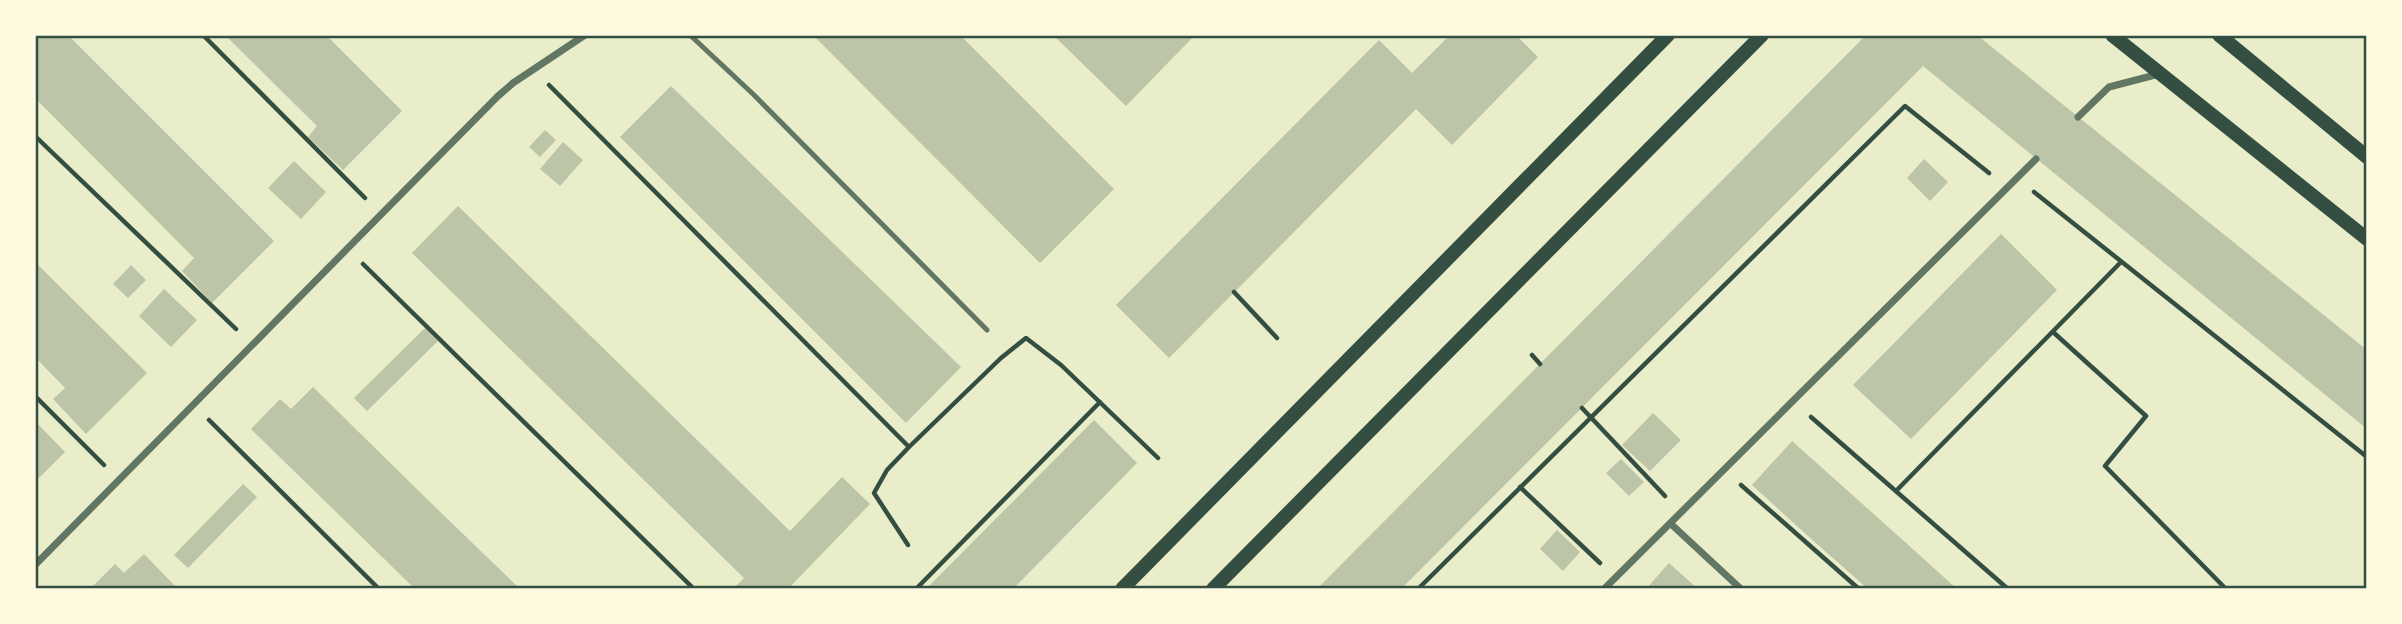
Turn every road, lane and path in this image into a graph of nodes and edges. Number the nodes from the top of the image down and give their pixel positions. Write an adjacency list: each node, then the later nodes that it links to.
1 (203, 35): 16 (path)
2 (585, 35): 8 (street)
3 (690, 35): 21 (lane)
4 (1668, 35): 47 (main road)
5 (1762, 35): 48 (main road)
6 (2112, 35): 9 (main road)
7 (2219, 35): 12 (main road)
8 (534, 69): 16 (street); 33 (path)
9 (2161, 74): 10 (street); 17 (main road)
10 (2078, 117)
11 (35, 135): 24 (path)
12 (2367, 157)
13 (2036, 159): 14 (street)
14 (2017, 179): 15 (street); 19 (path)
15 (2007, 188): 28 (street); 32 (path)
16 (381, 214): 18 (street)
17 (2367, 239)
18 (347, 249): 24 (street); 45 (path)
19 (2121, 262): 22 (path); 34 (path)
20 (1234, 292): 23 (path)
21 (987, 330)
22 (2053, 332): 39 (path); 54 (path)
23 (1277, 338)
24 (252, 345): 30 (street)
25 (1532, 355): 26 (path)
26 (1541, 364)
27 (35, 396): 36 (path)
28 (1794, 401): 39 (path); 40 (street)
29 (1100, 402): 33 (path); 35 (path); 46 (path)
30 (194, 405): 36 (street); 44 (path)
31 (1582, 408): 32 (path)
32 (1590, 416): 38 (path); 40 (path)
33 (909, 447): 41 (path)
34 (2367, 457)
35 (1158, 458)
36 (119, 480): 42 (street)
37 (1740, 484): 52 (path)
38 (1520, 487): 43 (path); 49 (path)
39 (1897, 490): 53 (path)
40 (1671, 524): 43 (street); 51 (street)
41 (908, 545)
42 (35, 565)
43 (1616, 578): 50 (street)
44 (379, 589)
45 (694, 589)
46 (916, 589)
47 (1122, 589)
48 (1213, 589)
49 (1418, 589)
50 (1604, 589)
51 (1741, 589)
52 (1859, 589)
53 (2008, 589)
54 (2226, 589)

